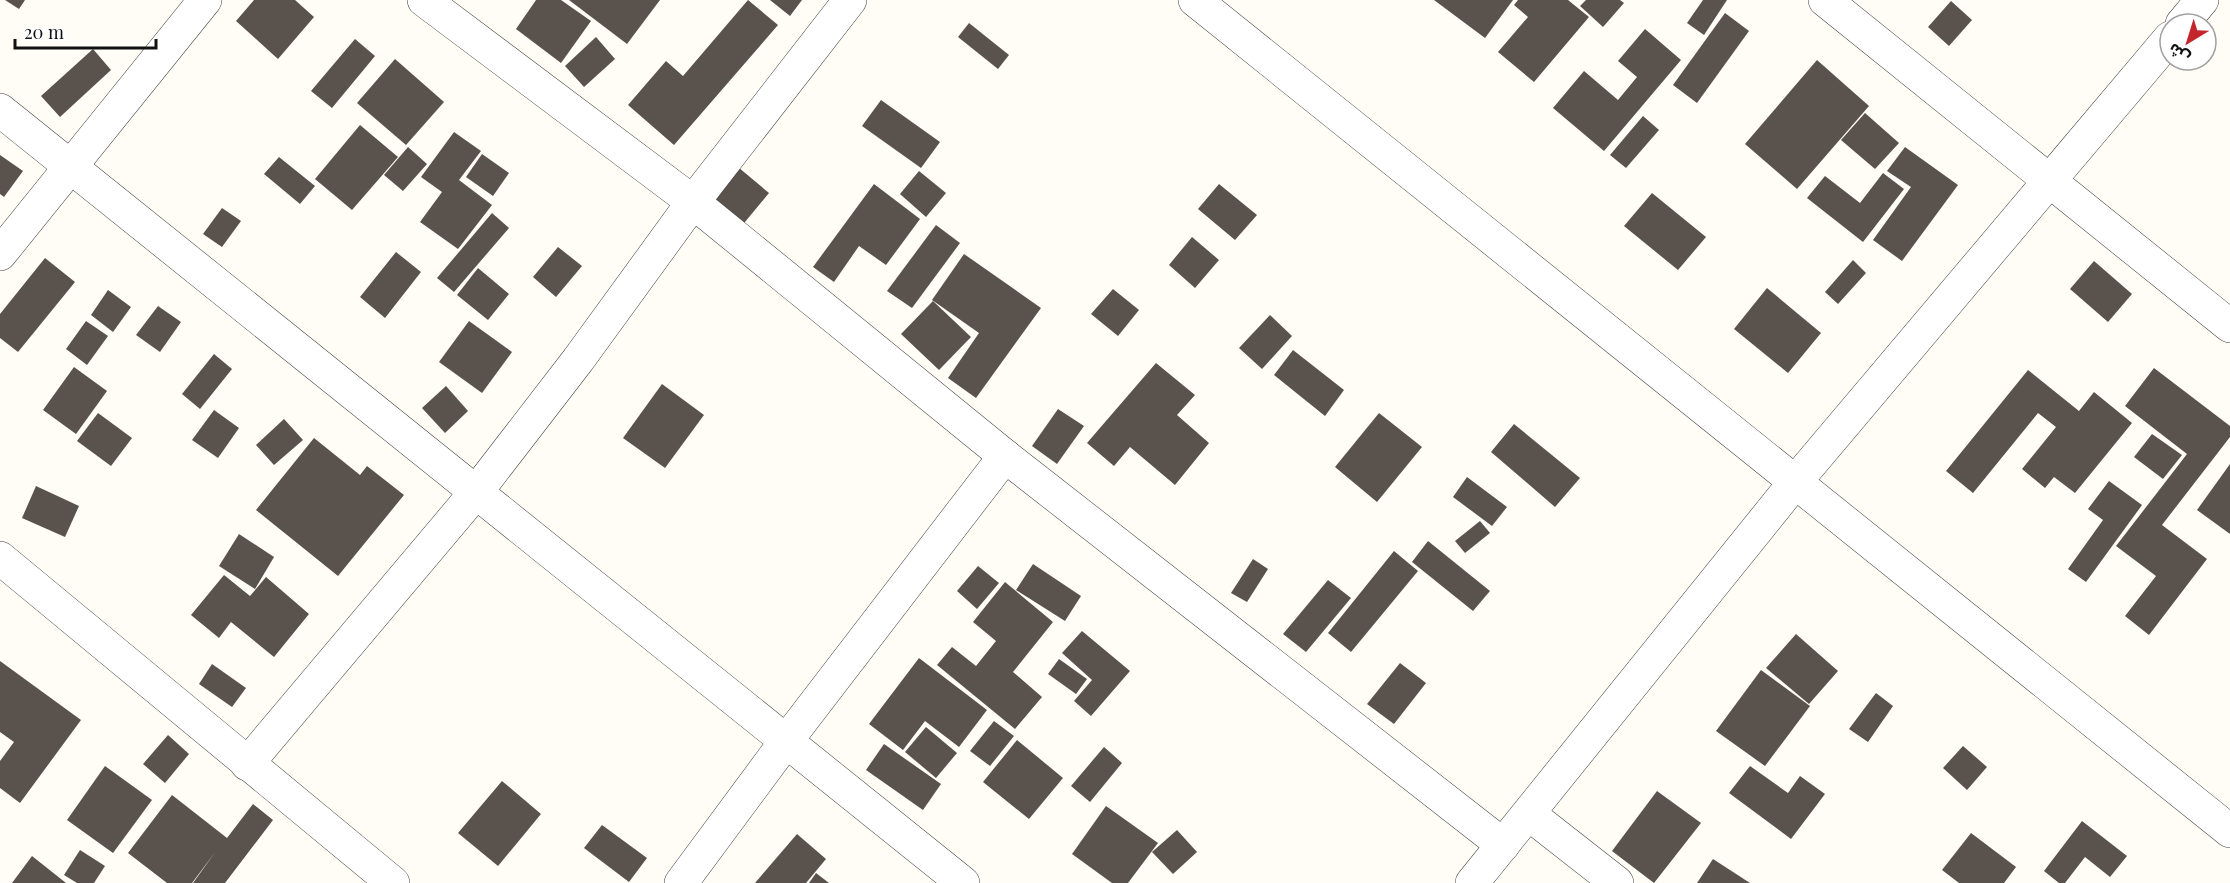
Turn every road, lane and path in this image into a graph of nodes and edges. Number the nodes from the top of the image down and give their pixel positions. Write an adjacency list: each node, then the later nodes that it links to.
1 (205, 0): 10 (street)
2 (424, 0): 12 (street)
3 (849, 0): 12 (street)
4 (1195, 0): 16 (street)
5 (1825, 0): 11 (street)
6 (2202, 0): 7 (street)
7 (2192, 12)
8 (2158, 52): 11 (street)
9 (0, 110): 10 (street)
10 (70, 166): 13 (street); 17 (street)
11 (2050, 181): 14 (street); 16 (street)
12 (693, 202): 15 (street); 17 (street)
13 (0, 254)
14 (2230, 326)
15 (1005, 456): 19 (street); 23 (street)
16 (1796, 481): 21 (street); 22 (street)
17 (477, 491): 19 (street); 20 (street)
18 (0, 558): 20 (street)
19 (787, 740): 25 (street); 26 (street)
20 (247, 764): 24 (street)
21 (1529, 814): 23 (street); 28 (street)
22 (2230, 831)
23 (1503, 845): 27 (street)
24 (393, 883)
25 (681, 883)
26 (963, 883)
27 (1472, 883)
28 (1617, 883)

